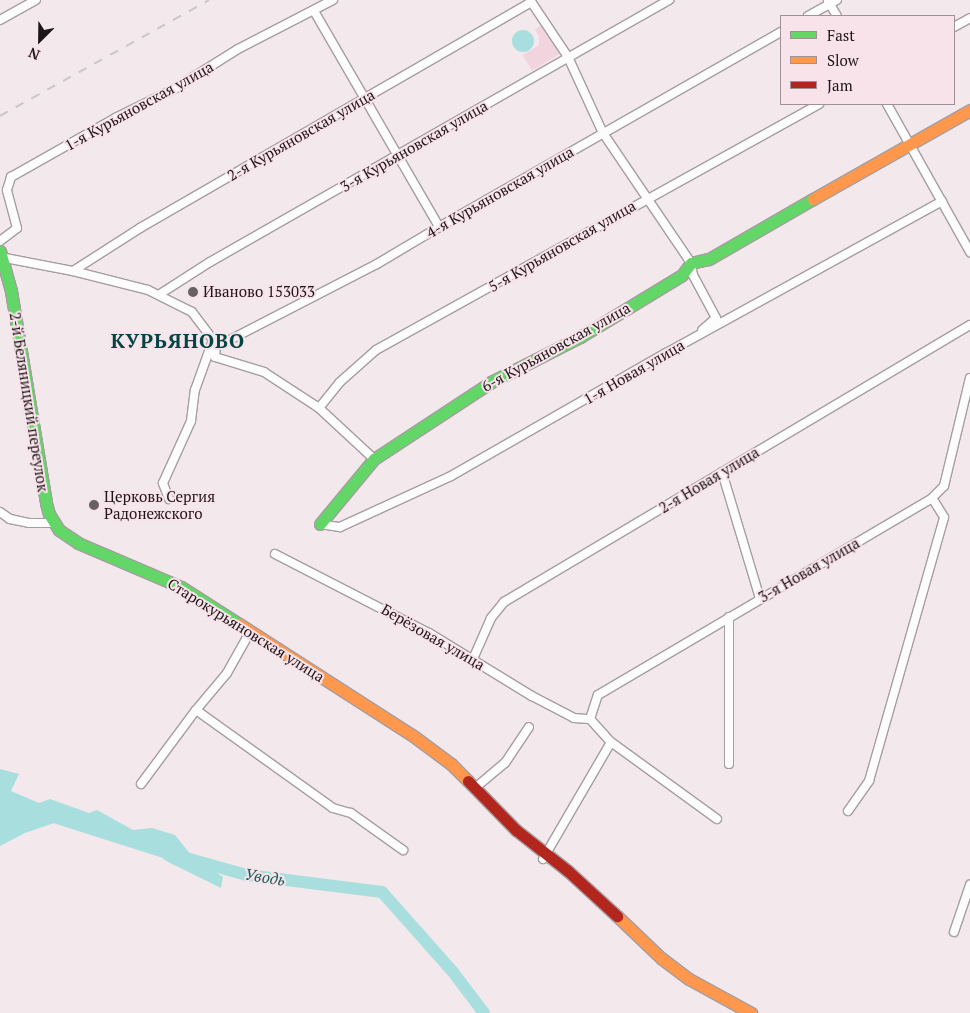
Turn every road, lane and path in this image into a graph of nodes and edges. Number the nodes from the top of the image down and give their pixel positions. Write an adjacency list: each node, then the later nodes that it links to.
1 (36, 0): 10 (street)
2 (333, 0): 6 (street, 1-я Курьяновская улица)
3 (669, 0): 13 (street, 3-я Курьяновская улица)
4 (531, 1): 13 (street); 14 (street, 2-я Курьяновская улица)
5 (831, 1): 7 (street); 8 (street)
6 (314, 10): 14 (street); 24 (street, 1-я Курьяновская улица)
7 (810, 15)
8 (837, 15)
9 (970, 18): 11 (street)
10 (0, 20)
11 (955, 27)
12 (780, 33): 18 (street, 4-я Курьяновская улица)
13 (568, 56): 18 (street); 20 (street, 3-я Курьяновская улица)
14 (364, 99): 20 (street); 28 (street, 2-я Курьяновская улица)
15 (817, 105): 22 (street, 5-я Курьяновская улица)
16 (888, 105): 19 (street)
17 (970, 110): 19 (main road)
18 (603, 133): 22 (street); 23 (street, 4-я Курьяновская улица)
19 (909, 145): 21 (street); 27 (main road)
20 (398, 155): 23 (street); 29 (street, 3-я Курьяновская улица)
21 (940, 198): 25 (street); 31 (street, 1-я Новая улица)
22 (646, 199): 27 (street); 34 (street, 5-я Курьяновская улица)
23 (439, 226): 32 (street, 4-я Курьяновская улица)
24 (0, 241)
25 (970, 252)
26 (0, 255): 28 (street); 40 (main road, 2-й Беляницкий переулок)
27 (691, 262): 31 (street); 35 (main road, 6-я Курьяновская улица)
28 (73, 270): 29 (street)
29 (160, 294): 32 (street)
30 (970, 325): 36 (street, 2-я Новая улица)
31 (690, 340): 41 (street, 1-я Новая улица)
32 (215, 344): 34 (street); 38 (street)
33 (970, 378): 37 (street, 3-я Новая улица)
34 (318, 408): 35 (street)
35 (374, 459): 41 (main road, 6-я Курьяновская улица)
36 (722, 472): 43 (street); 46 (street, 2-я Новая улица)
37 (932, 498): 43 (street, 3-я Новая улица); 54 (street)
38 (169, 499)
39 (0, 512): 40 (street)
40 (53, 523): 45 (main road, Старокурьяновская улица)
41 (320, 524)
42 (275, 554): 46 (street, Берёзовая улица)
43 (760, 599): 44 (street, 3-я Новая улица)
44 (729, 617): 48 (street, 3-я Новая улица); 51 (street)
45 (250, 632): 47 (street); 53 (main road, Старокурьяновская улица)
46 (473, 659): 48 (street, Берёзовая улица)
47 (196, 710): 52 (street); 56 (street)
48 (590, 719): 50 (street)
49 (529, 727): 53 (street)
50 (611, 742): 55 (street); 57 (street)
51 (729, 764)
52 (141, 784)
53 (475, 788): 57 (main road, Старокурьяновская улица)
54 (848, 811)
55 (717, 819)
56 (403, 850)
57 (545, 857): 60 (main road); 61 (main road, Старокурьяновская улица)
58 (970, 886): 59 (street)
59 (954, 932)
60 (733, 1013)
61 (751, 1013)

